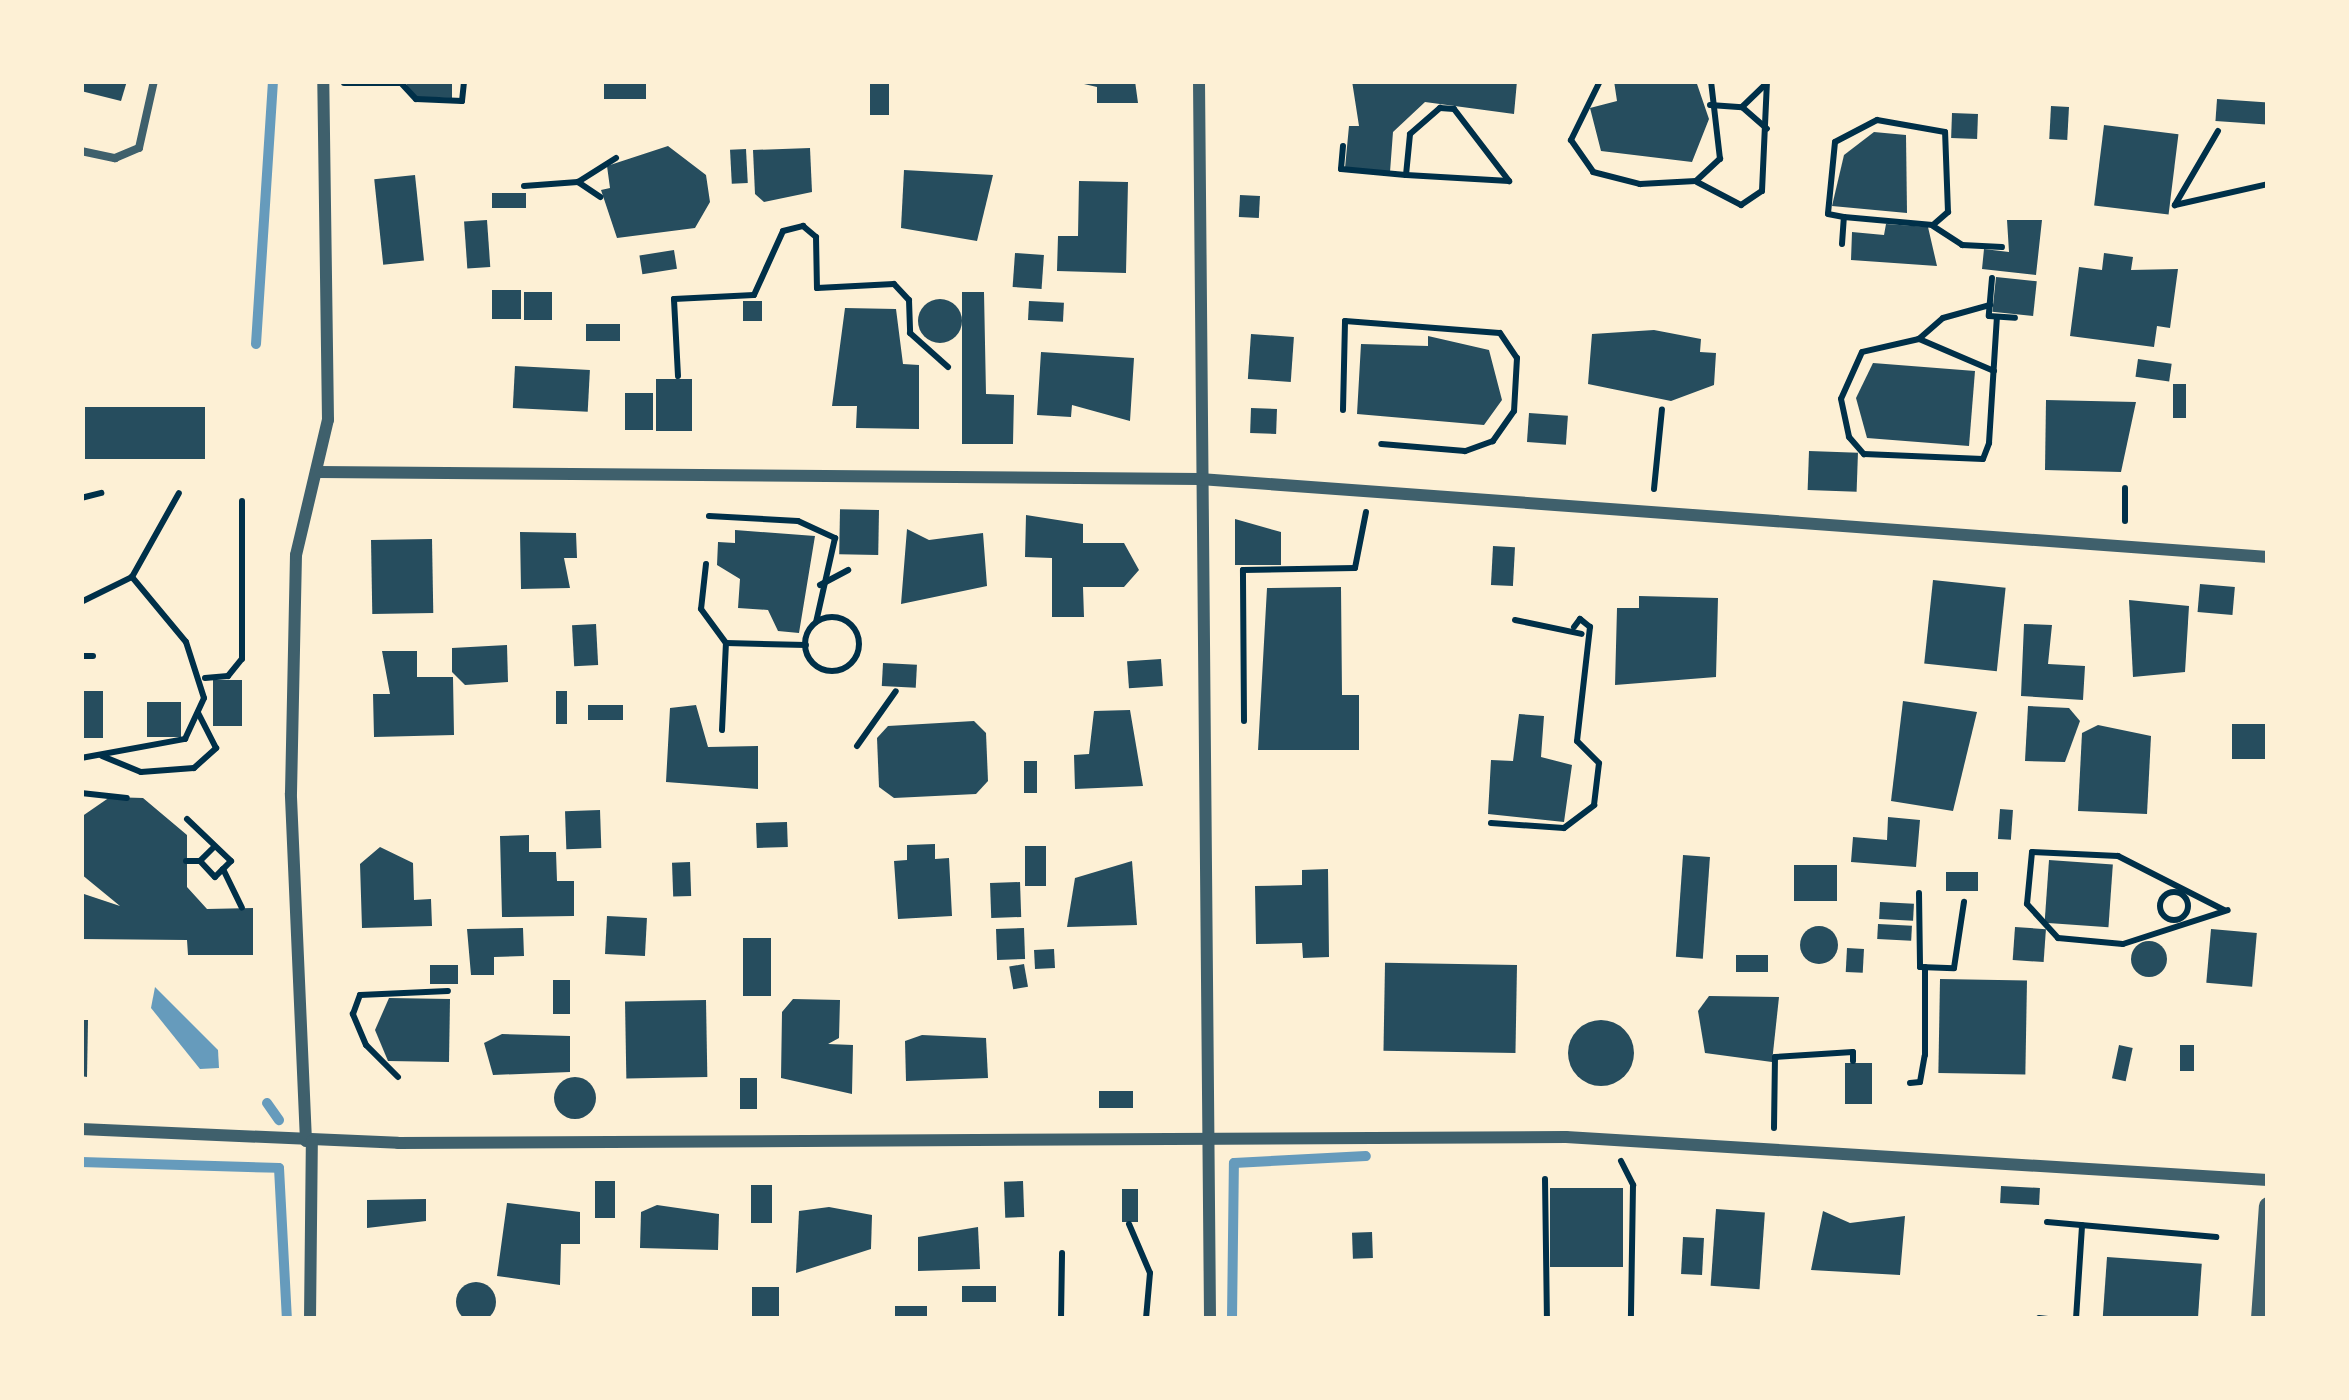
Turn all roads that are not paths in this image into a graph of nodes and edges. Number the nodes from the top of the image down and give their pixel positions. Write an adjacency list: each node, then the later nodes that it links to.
1 (154, 81): 4 (lane)
2 (323, 81): 5 (street)
3 (1199, 81): 6 (street)
4 (81, 151)
5 (318, 472): 6 (street); 9 (street)
6 (1200, 479): 7 (street); 10 (street)
7 (2268, 557)
8 (81, 1130): 9 (street)
9 (309, 1141): 10 (street); 13 (street)
10 (1210, 1142): 11 (street); 14 (street)
11 (2268, 1180)
12 (2268, 1206): 15 (street)
13 (310, 1319)
14 (1210, 1319)
15 (2260, 1319)

